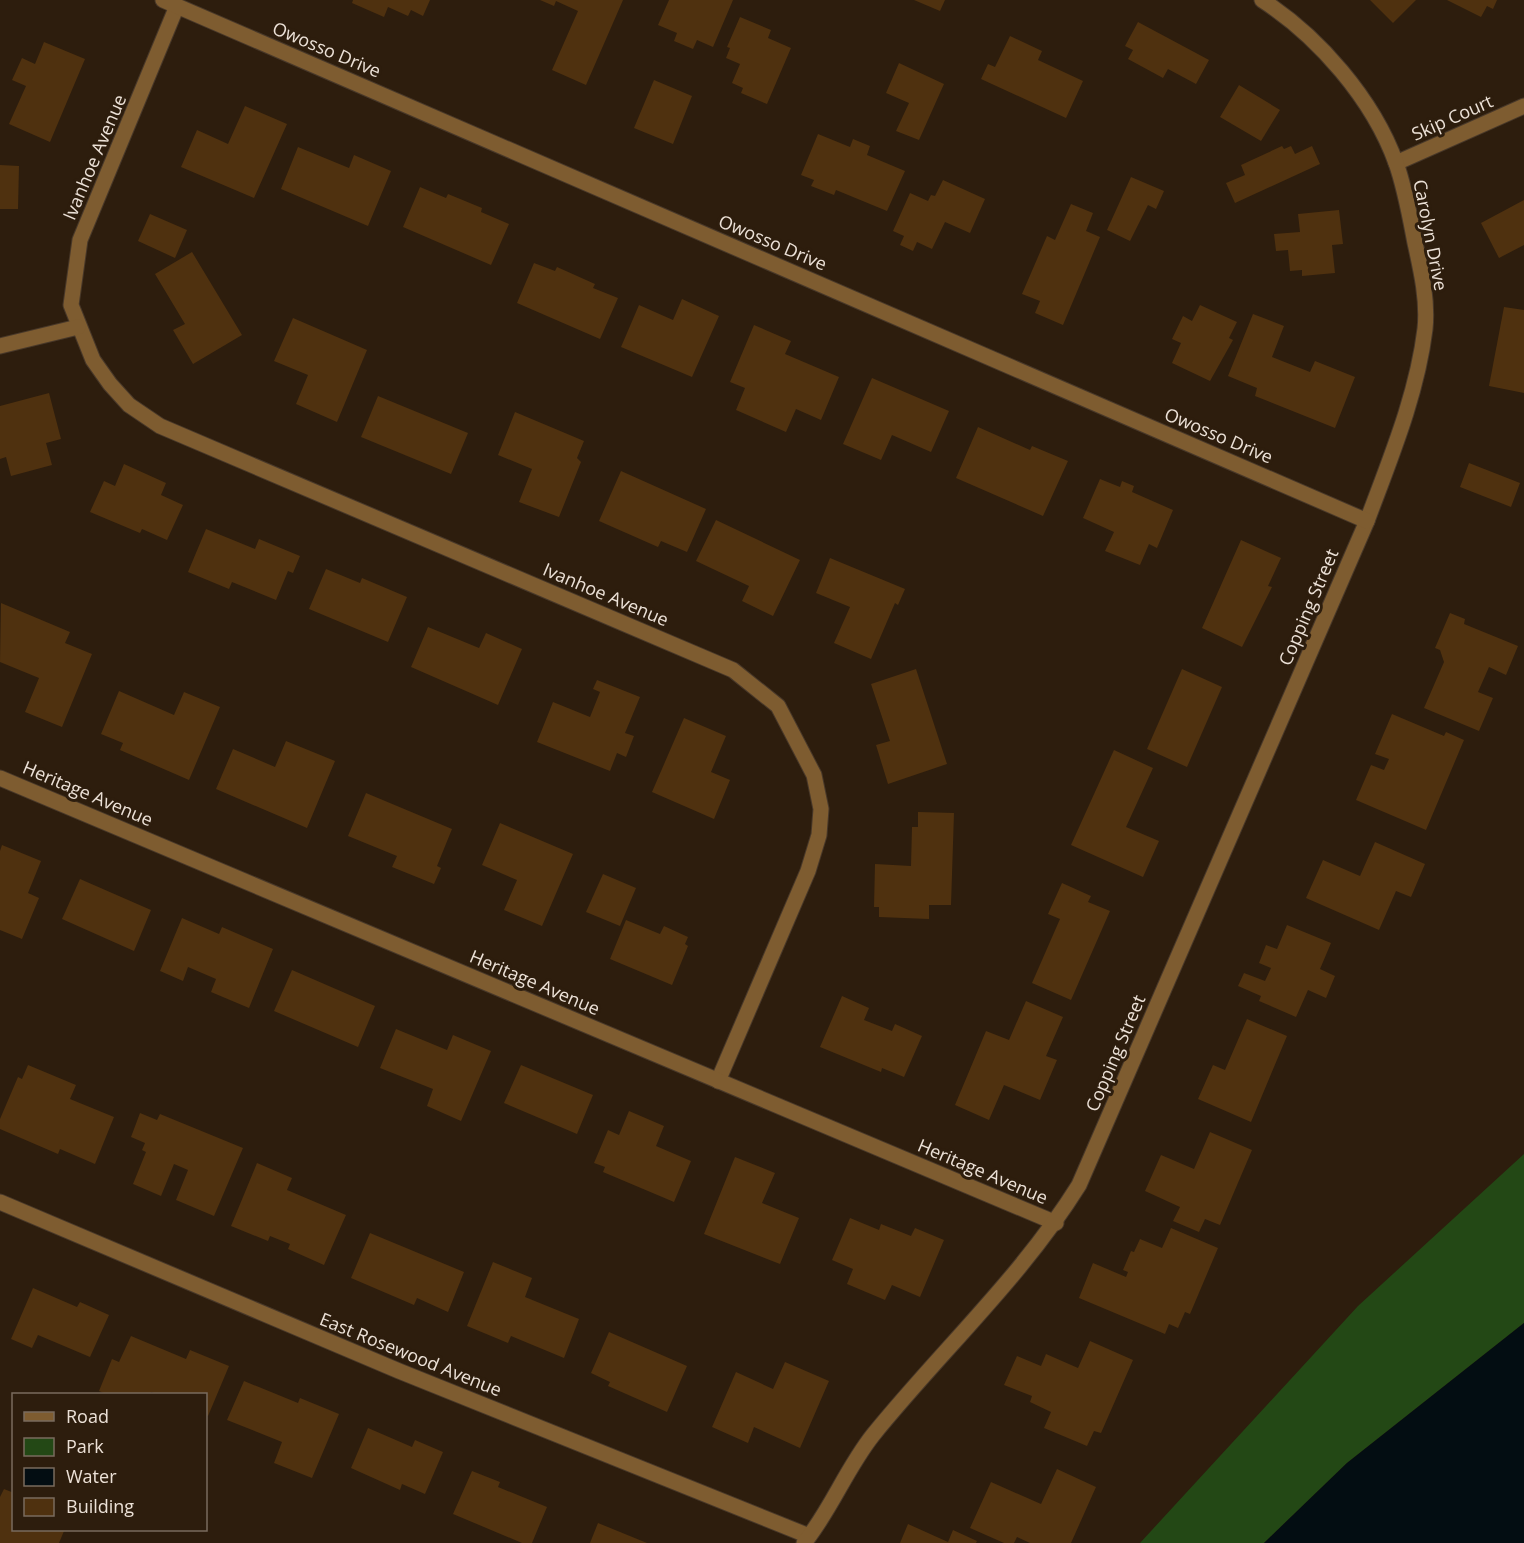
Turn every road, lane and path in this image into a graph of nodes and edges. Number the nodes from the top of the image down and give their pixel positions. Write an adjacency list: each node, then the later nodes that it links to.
1 (1262, 0): 4 (street, Carolyn Drive)
2 (170, 3): 5 (street, Ivanhoe Avenue); 7 (street, Owosso Drive)
3 (1524, 106): 4 (street, Skip Court)
4 (1396, 163): 7 (street, Carolyn Drive)
5 (78, 327): 6 (street); 9 (street, Ivanhoe Avenue)
6 (0, 346)
7 (1367, 520): 11 (street, Copping Street)
8 (0, 778): 9 (street, Heritage Avenue)
9 (718, 1081): 11 (street, Heritage Avenue)
10 (0, 1202): 12 (street, East Rosewood Avenue)
11 (1056, 1223): 12 (street, Copping Street)
12 (806, 1540)

